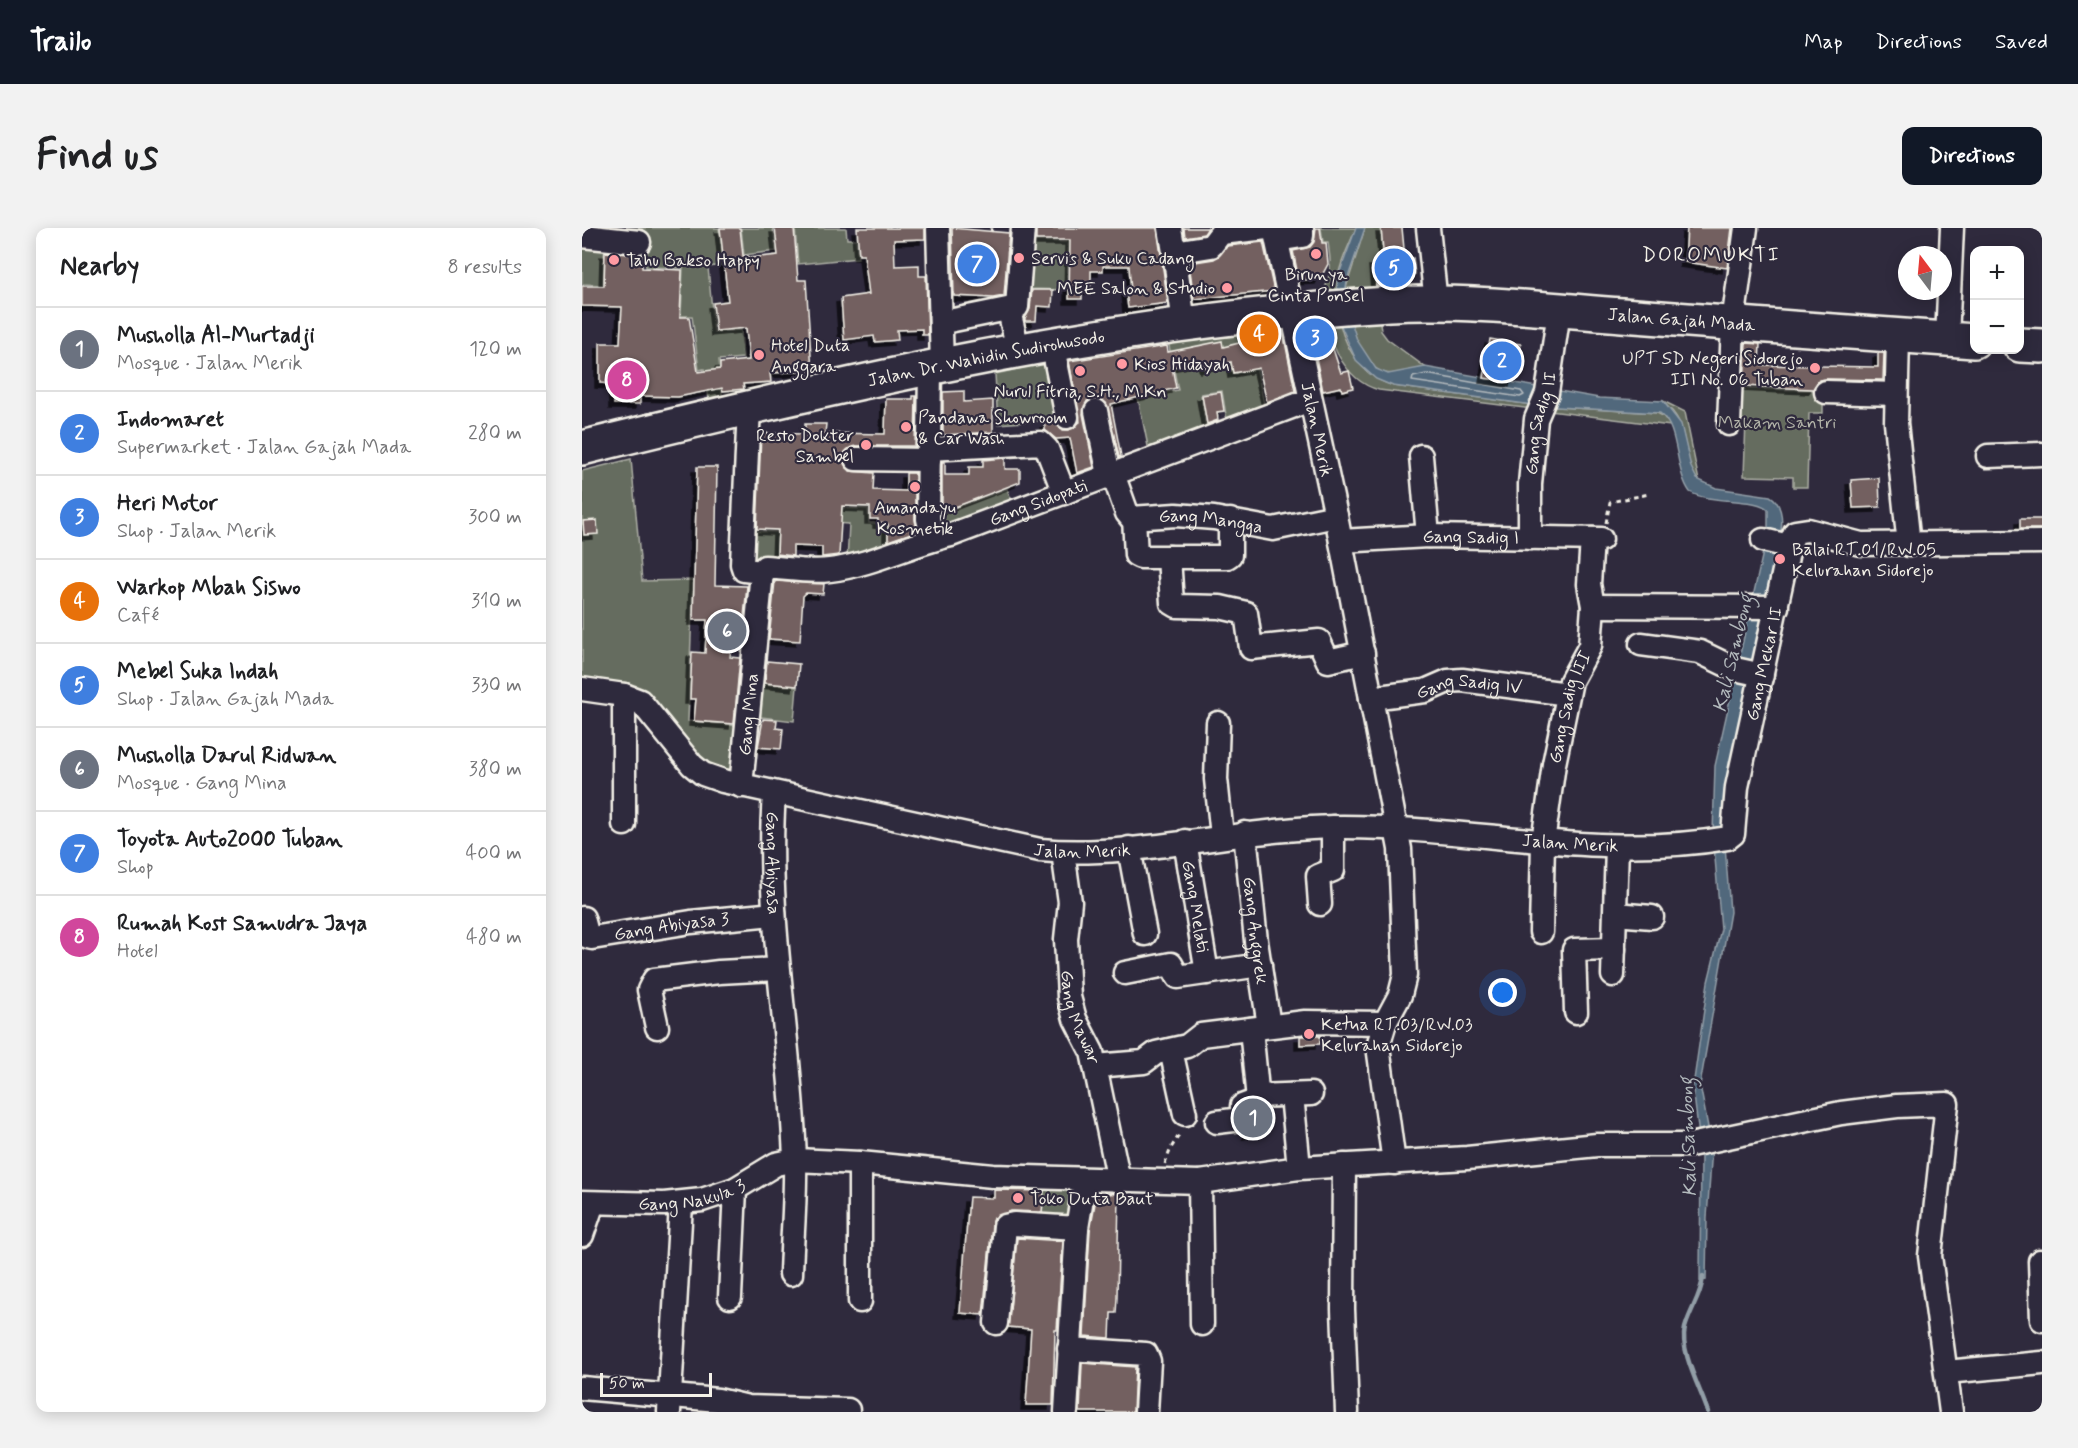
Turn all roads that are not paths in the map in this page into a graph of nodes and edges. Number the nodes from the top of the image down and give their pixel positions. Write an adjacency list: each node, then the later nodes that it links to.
1 (938, 228): 26 (street)
2 (1023, 228): 13 (street)
3 (1170, 228): 11 (street)
4 (1302, 228): 8 (street)
5 (1428, 228): 12 (street)
6 (1746, 228): 19 (street)
7 (1952, 228): 21 (street)
8 (1272, 232): 11 (street); 16 (street, Jalan Merik)
9 (582, 236): 10 (street)
10 (639, 242)
11 (1174, 252): 18 (street)
12 (1436, 303): 14 (highway, Jalan Gajah Mada); 15 (highway, Jalan Gajah Mada)
13 (1009, 310): 17 (street); 25 (street)
14 (1324, 310): 16 (highway, Jalan Dr. Wahidin Sudirohusodo)
15 (1559, 310): 19 (highway, Jalan Gajah Mada); 47 (street, Gang Sadig II)
16 (1291, 313): 18 (highway, Jalan Dr. Wahidin Sudirohusodo); 29 (street, Jalan Merik)
17 (949, 321)
18 (1184, 323): 22 (highway, Jalan Dr. Wahidin Sudirohusodo)
19 (1733, 323): 20 (highway, Jalan Gajah Mada); 33 (street)
20 (1898, 336): 21 (highway, Jalan Gajah Mada); 28 (street)
21 (1961, 340)
22 (1053, 343): 25 (highway, Jalan Dr. Wahidin Sudirohusodo); 32 (street)
23 (2024, 345): 24 (highway)
24 (2042, 346)
25 (1018, 350): 26 (highway, Jalan Dr. Wahidin Sudirohusodo)
26 (936, 366): 30 (highway, Jalan Dr. Wahidin Sudirohusodo); 35 (street)
27 (1826, 392): 28 (street)
28 (1896, 394): 51 (street)
29 (1310, 400): 40 (street, Gang Sidopati); 42 (street, Jalan Merik)
30 (749, 407): 34 (highway, Jalan Dr. Wahidin Sudirohusodo); 53 (street)
31 (1096, 411): 40 (street, Gang Mangga)
32 (1067, 417)
33 (1729, 424)
34 (582, 448)
35 (929, 454): 39 (street); 41 (street); 46 (street)
36 (2042, 454): 38 (street)
37 (1421, 456): 45 (street)
38 (1988, 456)
39 (856, 459)
40 (1111, 474): 41 (street, Gang Sidopati); 43 (street, Gang Mangga)
41 (1064, 493): 46 (street, Gang Sidopati)
42 (1336, 516): 44 (street, Gang Mangga); 49 (street, Jalan Merik)
43 (1134, 518): 44 (street, Gang Mangga); 52 (street)
44 (1230, 520): 52 (street)
45 (1428, 536): 47 (street, Gang Sadig I); 49 (street, Gang Sadig I)
46 (933, 538): 53 (street, Gang Sidopati)
47 (1530, 538): 48 (street, Gang Sadig I)
48 (1596, 539): 54 (street, Gang Sadig III)
49 (1341, 541): 57 (street, Jalan Merik)
50 (2042, 543): 51 (street, Gang Mekar II)
51 (1909, 545): 55 (street, Gang Mekar II)
52 (1169, 558): 57 (street)
53 (762, 572): 64 (street, Gang Mina)
54 (1593, 606): 55 (street); 60 (street, Gang Sadig III)
55 (1764, 607): 58 (street, Gang Mekar II)
56 (1641, 644): 58 (street)
57 (1363, 653): 62 (street, Jalan Merik)
58 (1750, 673): 71 (street, Gang Mekar II)
59 (582, 689): 61 (street, Gang Abiyasa)
60 (1568, 694): 62 (street, Gang Sadig IV); 73 (street, Gang Sadig III)
61 (624, 695): 64 (street, Gang Abiyasa); 66 (street)
62 (1371, 698): 68 (street, Jalan Merik)
63 (1218, 723): 70 (street)
64 (741, 786): 65 (street, Gang Abiyasa)
65 (774, 794): 76 (street, Jalan Merik); 78 (street, Gang Abiyasa)
66 (624, 824)
67 (1333, 827): 68 (street, Jalan Merik); 69 (street, Jalan Merik); 77 (street)
68 (1396, 829): 73 (street, Jalan Merik); 91 (street, Jalan Merik)
69 (1245, 833): 70 (street, Jalan Merik); 85 (street, Gang Anggrek)
70 (1222, 836): 72 (street, Jalan Merik)
71 (1718, 840): 74 (street, Jalan Merik)
72 (1185, 841): 75 (street, Jalan Merik); 88 (street, Gang Melati)
73 (1543, 842): 74 (street, Jalan Merik); 82 (street, Gang Sadig III)
74 (1617, 846): 79 (street)
75 (1129, 848): 76 (street, Jalan Merik); 83 (street)
76 (1063, 852): 95 (street, Gang Mawar)
77 (1320, 904)
78 (774, 914): 81 (street, Gang Abiyasa 3); 86 (street, Gang Abiyasa)
79 (1615, 914): 80 (street); 84 (street)
80 (1652, 917)
81 (583, 918)
82 (1541, 932)
83 (1145, 934)
84 (1614, 949): 89 (street); 90 (street)
85 (1260, 965): 88 (street); 93 (street, Gang Anggrek)
86 (778, 969): 92 (street); 99 (street, Gang Abiyasa)
87 (1125, 973): 88 (street)
88 (1207, 973)
89 (1613, 975)
90 (1576, 1012)
91 (1385, 1023): 93 (street); 101 (street, Jalan Merik)
92 (657, 1027)
93 (1260, 1027): 94 (street); 96 (street, Gang Anggrek)
94 (1171, 1050): 95 (street); 97 (street)
95 (1095, 1066): 105 (street, Gang Mawar)
96 (1258, 1096): 98 (street); 103 (street)
97 (1185, 1114)
98 (1217, 1122)
99 (795, 1160): 100 (street); 107 (street, Gang Nakula 3); 113 (street, Gang Abiyasa)
100 (860, 1163): 104 (street); 115 (street)
101 (1394, 1163): 102 (street); 121 (street)
102 (1344, 1165): 103 (street); 127 (street)
103 (1299, 1168): 106 (street)
104 (1084, 1180): 105 (street); 110 (street)
105 (1119, 1181): 106 (street)
106 (1200, 1182): 118 (street)
107 (735, 1189): 109 (street, Gang Nakula 3); 114 (street)
108 (588, 1202): 109 (street, Gang Nakula 3); 111 (street)
109 (681, 1203): 123 (street)
110 (1077, 1228): 117 (street); 119 (street)
111 (582, 1235)
112 (2040, 1261): 116 (street)
113 (791, 1274)
114 (730, 1297)
115 (860, 1301)
116 (2042, 1320)
117 (996, 1323)
118 (1202, 1324)
119 (1070, 1349): 125 (street); 126 (street)
120 (2042, 1363): 121 (street)
121 (1946, 1372): 128 (street)
122 (582, 1388): 123 (street)
123 (670, 1404): 124 (street)
124 (848, 1410)
125 (1066, 1412)
126 (1146, 1412)
127 (1347, 1412)
128 (1951, 1412)

